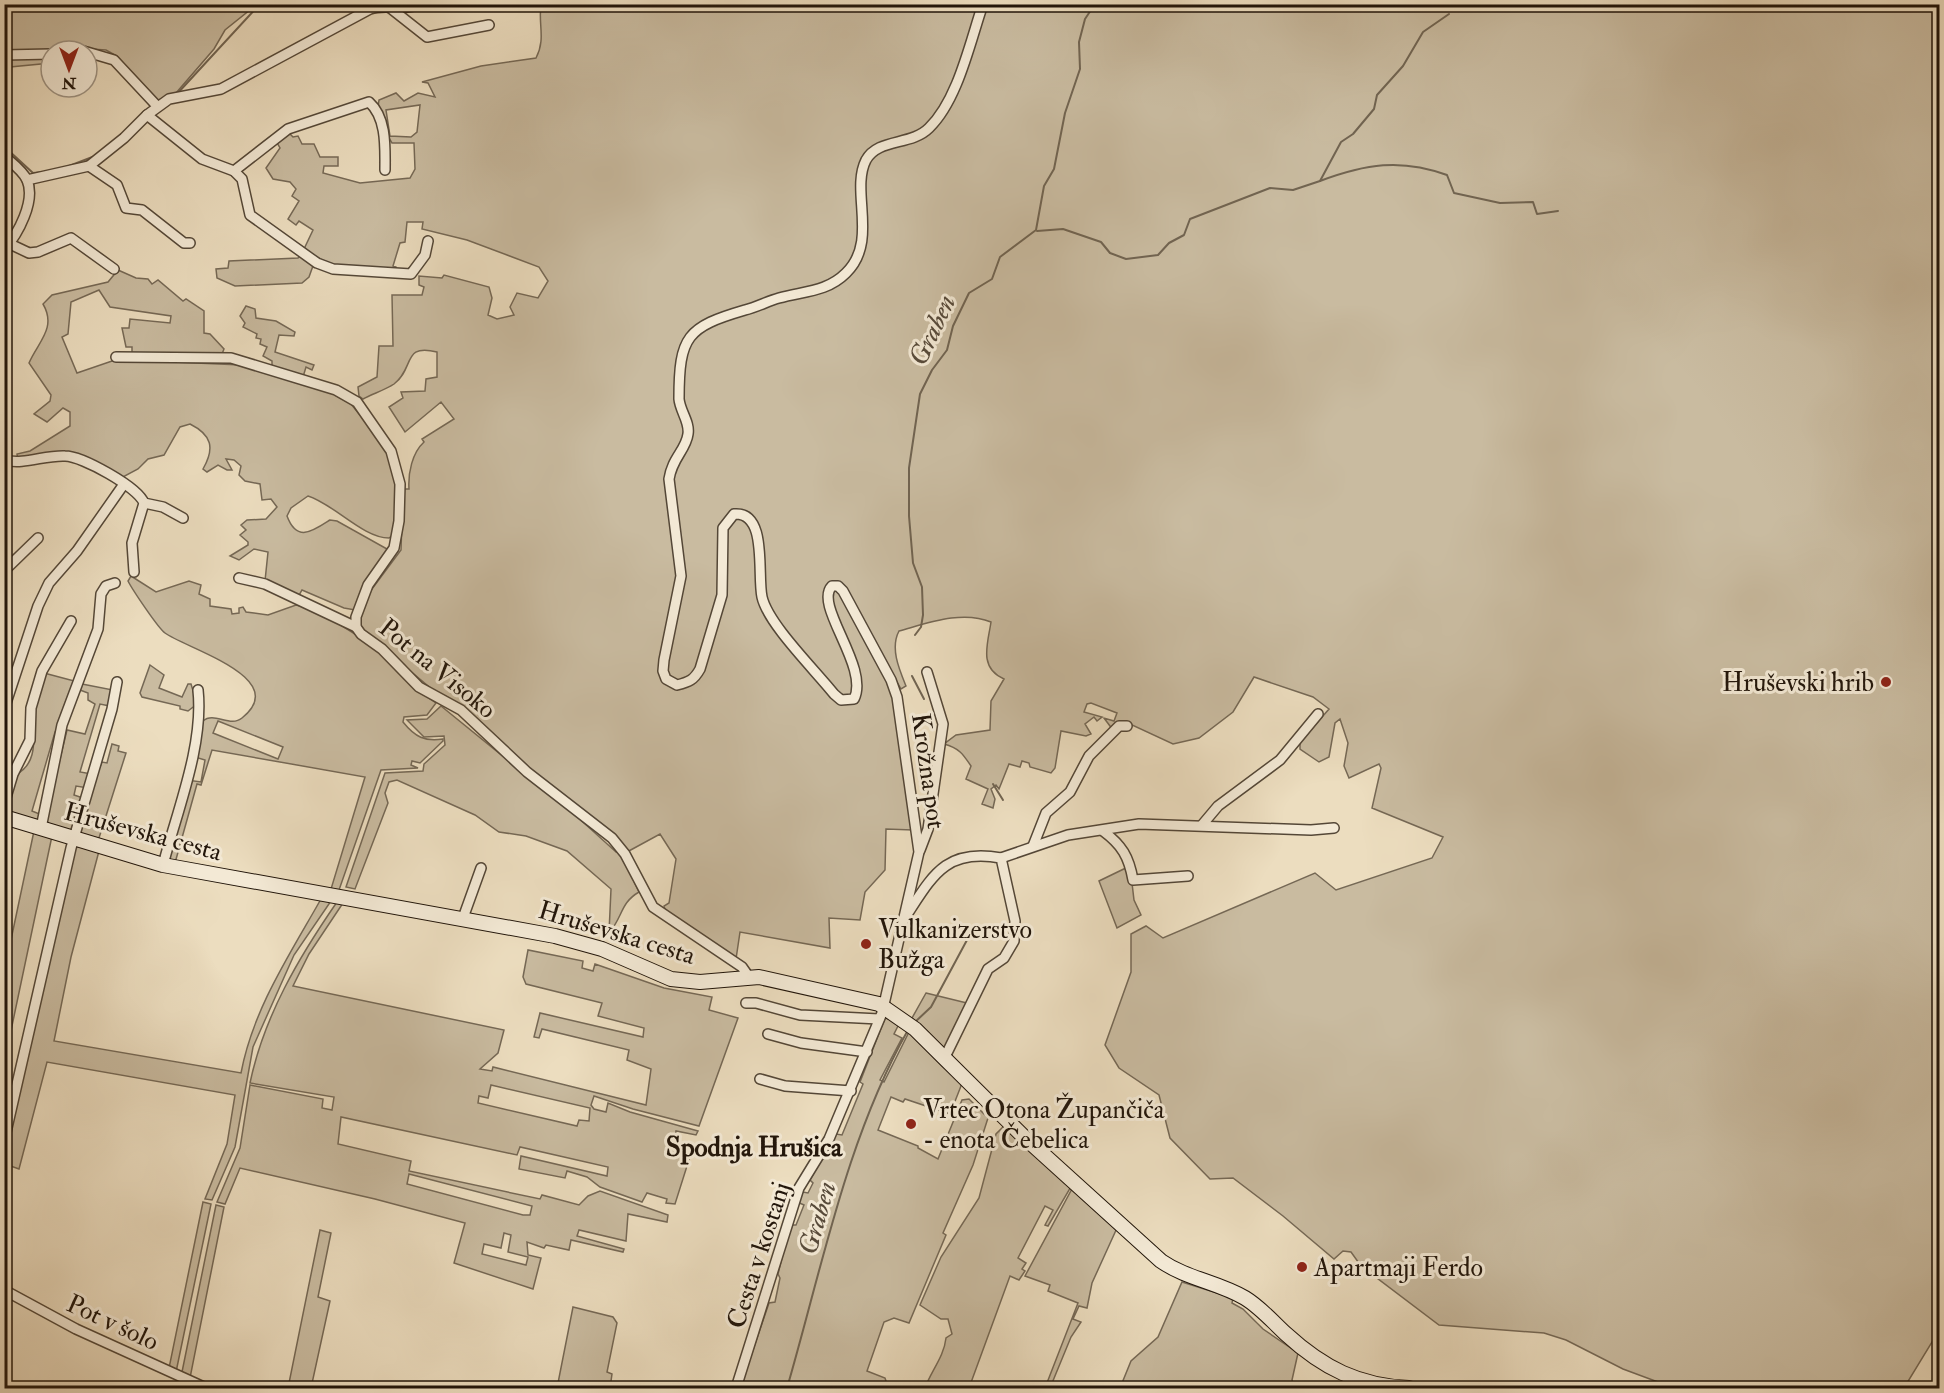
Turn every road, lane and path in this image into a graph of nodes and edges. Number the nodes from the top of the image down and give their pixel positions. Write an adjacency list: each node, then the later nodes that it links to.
1 (419, 4): 3 (street)
2 (983, 4): 45 (street, Krožna pot)
3 (387, 5): 4 (street); 8 (street)
4 (489, 25)
5 (39, 54): 6 (street)
6 (4, 55)
7 (99, 55): 8 (street)
8 (157, 106): 9 (street)
9 (147, 115): 11 (street); 13 (street)
10 (4, 156): 14 (street)
11 (89, 166): 14 (street); 16 (street)
12 (385, 170): 13 (street)
13 (234, 171): 15 (street)
14 (27, 180): 17 (street)
15 (428, 241)
16 (190, 243)
17 (7, 247): 18 (street)
18 (114, 269)
19 (116, 357): 30 (street, Pot na Visoko)
20 (4, 460): 21 (street)
21 (124, 484): 22 (street); 34 (street)
22 (144, 503): 23 (street); 26 (street)
23 (183, 518)
24 (38, 538): 25 (street)
25 (4, 571)
26 (134, 572)
27 (239, 578): 30 (street)
28 (116, 583): 40 (street, Hruševska cesta)
29 (71, 621): 37 (street)
30 (356, 627): 52 (street, Pot na Visoko)
31 (927, 672): 45 (street, Krožna pot)
32 (117, 682): 43 (street)
33 (198, 690): 47 (street)
34 (4, 709)
35 (1318, 714): 39 (street)
36 (1127, 726): 44 (street)
37 (4, 804)
38 (4, 817): 40 (street, Hruševska cesta)
39 (1202, 825): 41 (street, Krožna pot); 42 (street, Krožna pot)
40 (41, 828): 43 (street, Hruševska cesta)
41 (1334, 828)
42 (1103, 831): 44 (street, Krožna pot); 49 (street)
43 (74, 839): 47 (street, Hruševska cesta); 60 (street)
44 (1033, 846): 46 (street, Krožna pot)
45 (920, 852): 51 (street, Krožna pot)
46 (1001, 858): 51 (street, Krožna pot); 57 (street)
47 (163, 865): 50 (street, Hruševska cesta)
48 (481, 868): 50 (street)
49 (1188, 876)
50 (463, 918): 52 (street, Hruševska cesta)
51 (901, 923): 54 (street, Krožna pot)
52 (750, 977): 54 (street, Hruševska cesta)
53 (746, 1003): 54 (street)
54 (881, 1013): 56 (street, Cesta v kostanj); 57 (street, Hruševska cesta)
55 (768, 1034): 56 (street)
56 (867, 1052): 59 (street, Cesta v kostanj)
57 (944, 1059): 64 (street, Hruševska cesta)
58 (760, 1079): 59 (street)
59 (851, 1091): 63 (street, Cesta v kostanj)
60 (4, 1141)
61 (4, 1290): 62 (street, Pot v šolo)
62 (206, 1389)
63 (736, 1389)
64 (1409, 1389)

